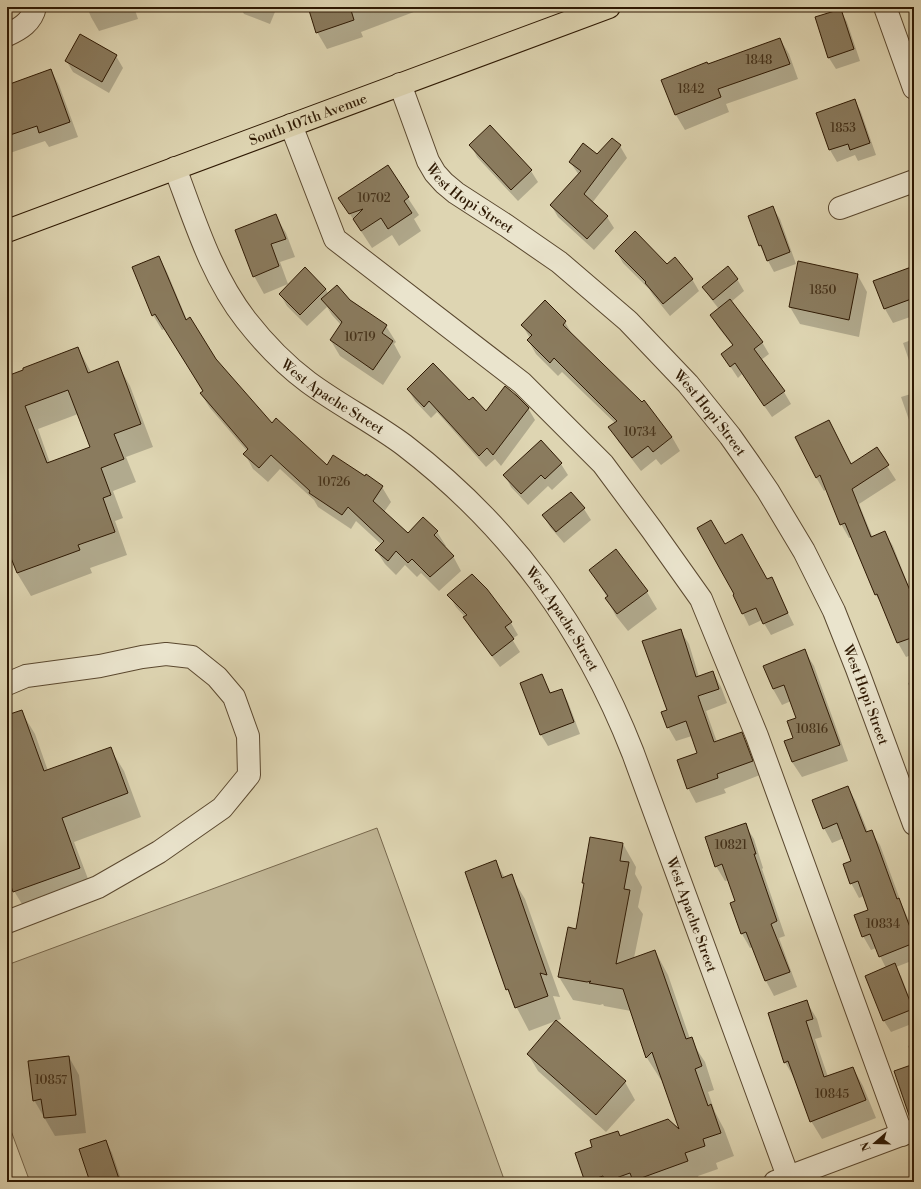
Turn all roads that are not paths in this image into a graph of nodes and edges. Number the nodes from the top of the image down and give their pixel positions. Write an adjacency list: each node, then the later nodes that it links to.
1 (609, 7): 5 (main road, South 107th Avenue)
2 (885, 7): 6 (street)
3 (34, 11): 4 (street)
4 (7, 35)
5 (400, 84): 7 (main road, South 107th Avenue); 13 (street, West Hopi Street)
6 (914, 88)
7 (291, 125): 8 (main road, South 107th Avenue); 15 (street)
8 (175, 168): 11 (main road, South 107th Avenue); 16 (street, West Apache Street)
9 (914, 181): 10 (street)
10 (840, 208)
11 (7, 231)
12 (7, 684): 14 (street)
13 (914, 824)
14 (7, 922)
15 (908, 1132): 16 (street)
16 (784, 1180)

